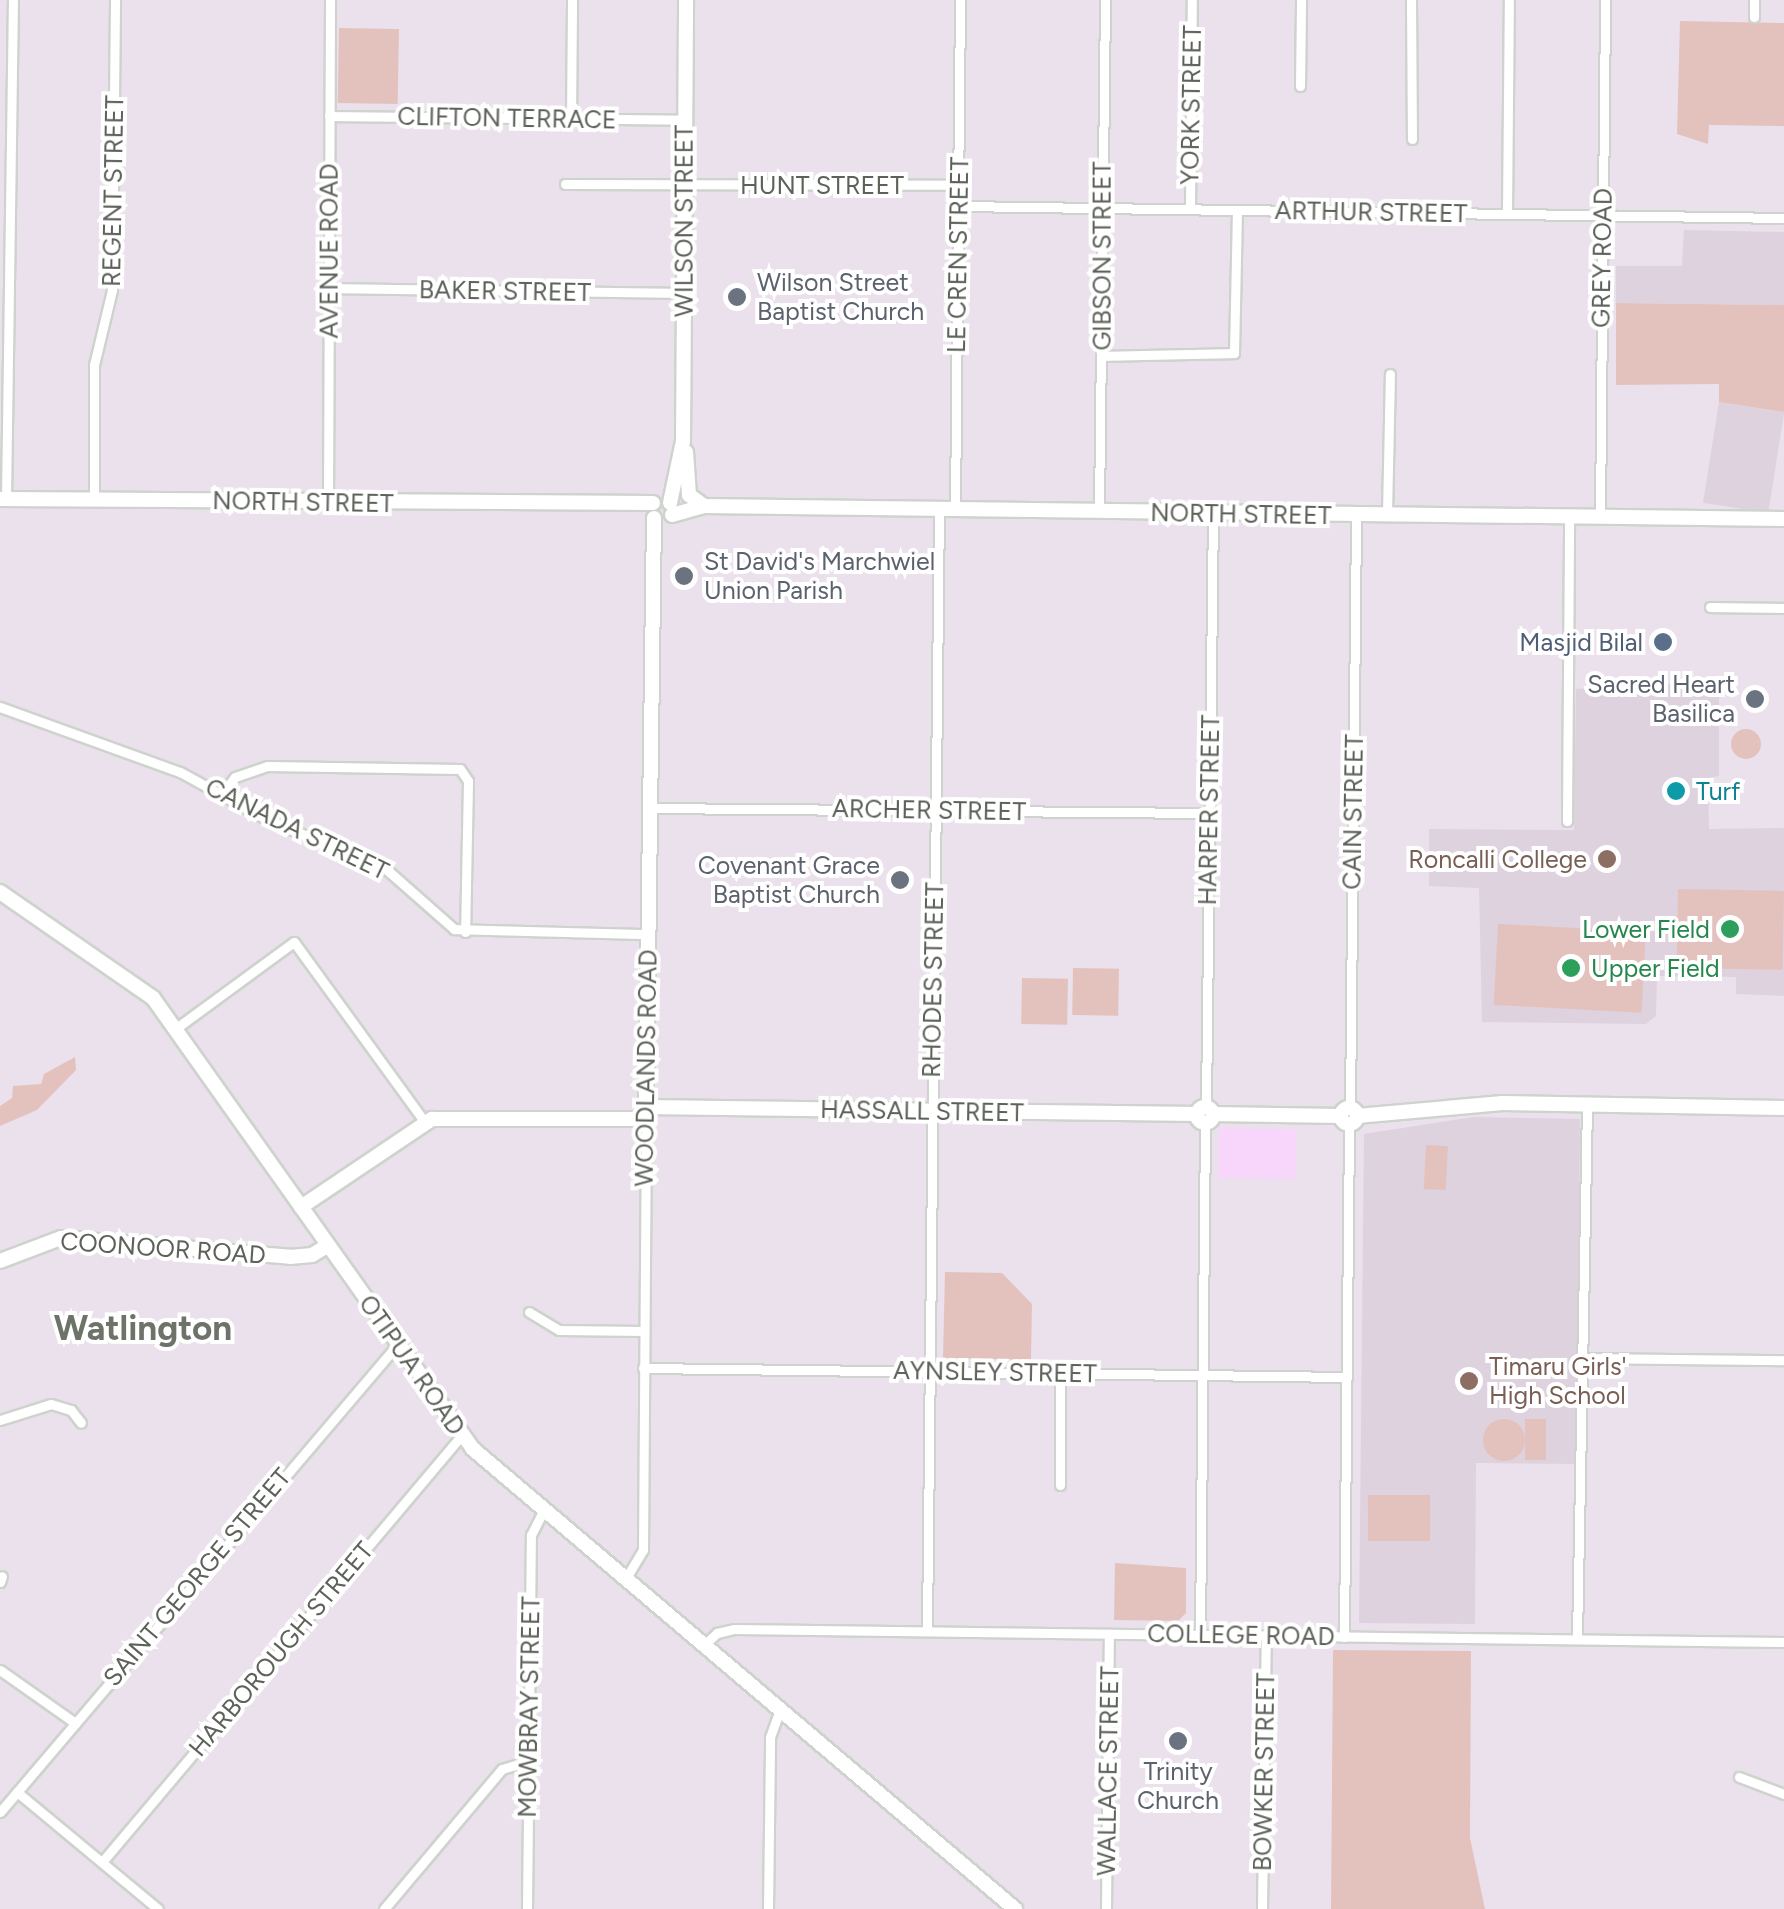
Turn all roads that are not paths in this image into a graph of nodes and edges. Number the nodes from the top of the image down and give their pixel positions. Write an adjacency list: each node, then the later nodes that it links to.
1 (13, 0): 16 (street)
2 (115, 0): 37 (street, REGENT STREET)
3 (330, 0): 17 (street, AVENUE ROAD)
4 (572, 0): 18 (street)
5 (686, 0): 19 (street, WILSON STREET)
6 (960, 0): 23 (street, LE CREN STREET)
7 (1105, 0): 25 (street, GIBSON STREET)
8 (1192, 0): 26 (street, YORK STREET)
9 (1301, 0): 15 (street)
10 (1411, 0): 20 (street)
11 (1509, 0): 28 (street)
12 (1605, 0): 29 (street, GREY ROAD)
13 (1754, 0): 14 (street)
14 (1754, 17)
15 (1300, 86)
16 (5, 90): 36 (street)
17 (329, 116): 18 (street, CLIFTON TERRACE); 31 (street, AVENUE ROAD)
18 (571, 119): 19 (street, CLIFTON TERRACE)
19 (685, 120): 22 (street, WILSON STREET)
20 (1412, 139)
21 (565, 184): 22 (street, HUNT STREET)
22 (684, 184): 23 (street, HUNT STREET); 32 (street, WILSON STREET)
23 (959, 185): 24 (street, LE CREN STREET)
24 (958, 206): 25 (street, ARTHUR STREET); 41 (street, LE CREN STREET)
25 (1102, 208): 26 (street, ARTHUR STREET); 33 (street, GIBSON STREET)
26 (1190, 209): 27 (street, ARTHUR STREET)
27 (1237, 210): 28 (street, ARTHUR STREET); 33 (street)
28 (1506, 214): 29 (street, ARTHUR STREET)
29 (1603, 215): 30 (street, ARTHUR STREET); 47 (street, GREY ROAD)
30 (1784, 218)
31 (328, 288): 32 (street, BAKER STREET); 38 (street, AVENUE ROAD)
32 (683, 293): 35 (street, WILSON STREET)
33 (1102, 356): 42 (street, GIBSON STREET)
34 (1390, 374): 44 (street)
35 (683, 441): 39 (street, WILSON STREET); 40 (street, WILSON STREET)
36 (3, 499): 37 (street, NORTH STREET)
37 (94, 500): 38 (street, NORTH STREET)
38 (328, 502): 40 (street, NORTH STREET)
39 (701, 507): 40 (street, NORTH STREET); 41 (street, NORTH STREET)
40 (662, 510): 53 (street, WOODLANDS ROAD)
41 (947, 510): 42 (street, NORTH STREET); 54 (street, RHODES STREET)
42 (1099, 512): 43 (street, NORTH STREET)
43 (1213, 512): 45 (street, NORTH STREET); 55 (street, HARPER STREET)
44 (1388, 514): 45 (street, NORTH STREET); 46 (street, NORTH STREET)
45 (1356, 516): 66 (street, CAIN STREET)
46 (1569, 516): 47 (street, NORTH STREET); 56 (street)
47 (1600, 516): 48 (street, NORTH STREET)
48 (1784, 519)
49 (1710, 607): 50 (street)
50 (1784, 608)
51 (0, 707): 52 (street, CANADA STREET)
52 (222, 794): 58 (street, CANADA STREET); 58 (street)
53 (648, 808): 54 (street, ARCHER STREET); 59 (street, WOODLANDS ROAD)
54 (935, 811): 55 (street, ARCHER STREET); 63 (street, RHODES STREET)
55 (1210, 813): 65 (street, HARPER STREET)
56 (1566, 821)
57 (0, 892): 60 (street, OTIPUA ROAD)
58 (465, 932): 59 (street)
59 (648, 934): 64 (street, WOODLANDS ROAD)
60 (175, 1029): 67 (street); 68 (street, OTIPUA ROAD)
61 (1587, 1105): 62 (street, HASSALL STREET); 66 (street, HASSALL STREET); 74 (street)
62 (1784, 1108)
63 (932, 1111): 64 (street, HASSALL STREET); 65 (street, HASSALL STREET); 77 (street, RHODES STREET)
64 (646, 1113): 67 (street, HASSALL STREET); 72 (street, WOODLANDS ROAD)
65 (1206, 1114): 66 (street, HASSALL STREET); 79 (street, HARPER STREET)
66 (1349, 1116): 80 (street, CAIN STREET)
67 (424, 1121): 68 (street)
68 (301, 1207): 69 (street, OTIPUA ROAD)
69 (327, 1246): 70 (street, COONOOR ROAD); 73 (street, OTIPUA ROAD)
70 (0, 1261)
71 (529, 1312): 72 (street)
72 (644, 1331): 76 (street, WOODLANDS ROAD)
73 (397, 1345): 83 (street, OTIPUA ROAD); 97 (street, SAINT GEORGE STREET)
74 (1585, 1358): 75 (street); 92 (street)
75 (1784, 1360)
76 (643, 1368): 77 (street, AYNSLEY STREET); 86 (street, WOODLANDS ROAD)
77 (928, 1372): 78 (street, AYNSLEY STREET); 87 (street, RHODES STREET)
78 (1060, 1373): 79 (street, AYNSLEY STREET); 84 (street)
79 (1202, 1375): 80 (street, AYNSLEY STREET); 89 (street, HARPER STREET)
80 (1347, 1376): 91 (street, CAIN STREET)
81 (0, 1420): 82 (street)
82 (81, 1423)
83 (461, 1436): 85 (street, OTIPUA ROAD); 103 (street, HARBOROUGH STREET)
84 (1060, 1485)
85 (544, 1510): 86 (street, OTIPUA ROAD); 98 (street, MOWBRAY STREET)
86 (626, 1578): 94 (street, OTIPUA ROAD)
87 (927, 1631): 88 (street, COLLEGE ROAD); 94 (street, COLLEGE ROAD)
88 (1109, 1634): 89 (street, COLLEGE ROAD); 109 (street, WALLACE STREET)
89 (1200, 1635): 90 (street, COLLEGE ROAD)
90 (1266, 1636): 91 (street, COLLEGE ROAD); 110 (street, BOWKER STREET)
91 (1344, 1636): 92 (street, COLLEGE ROAD)
92 (1577, 1639): 93 (street, COLLEGE ROAD)
93 (1784, 1642)
94 (704, 1645): 96 (street, OTIPUA ROAD)
95 (0, 1670): 97 (street)
96 (780, 1709): 107 (street); 108 (street, OTIPUA ROAD)
97 (74, 1723): 100 (street, SAINT GEORGE STREET)
98 (528, 1762): 105 (street); 106 (street, MOWBRAY STREET)
99 (1739, 1777): 101 (street)
100 (17, 1792): 102 (street, SAINT GEORGE STREET); 103 (street)
101 (1784, 1794)
102 (0, 1812)
103 (102, 1862): 104 (street)
104 (158, 1909)
105 (384, 1909)
106 (527, 1909)
107 (768, 1909)
108 (1016, 1909)
109 (1106, 1909)
110 (1262, 1909)

